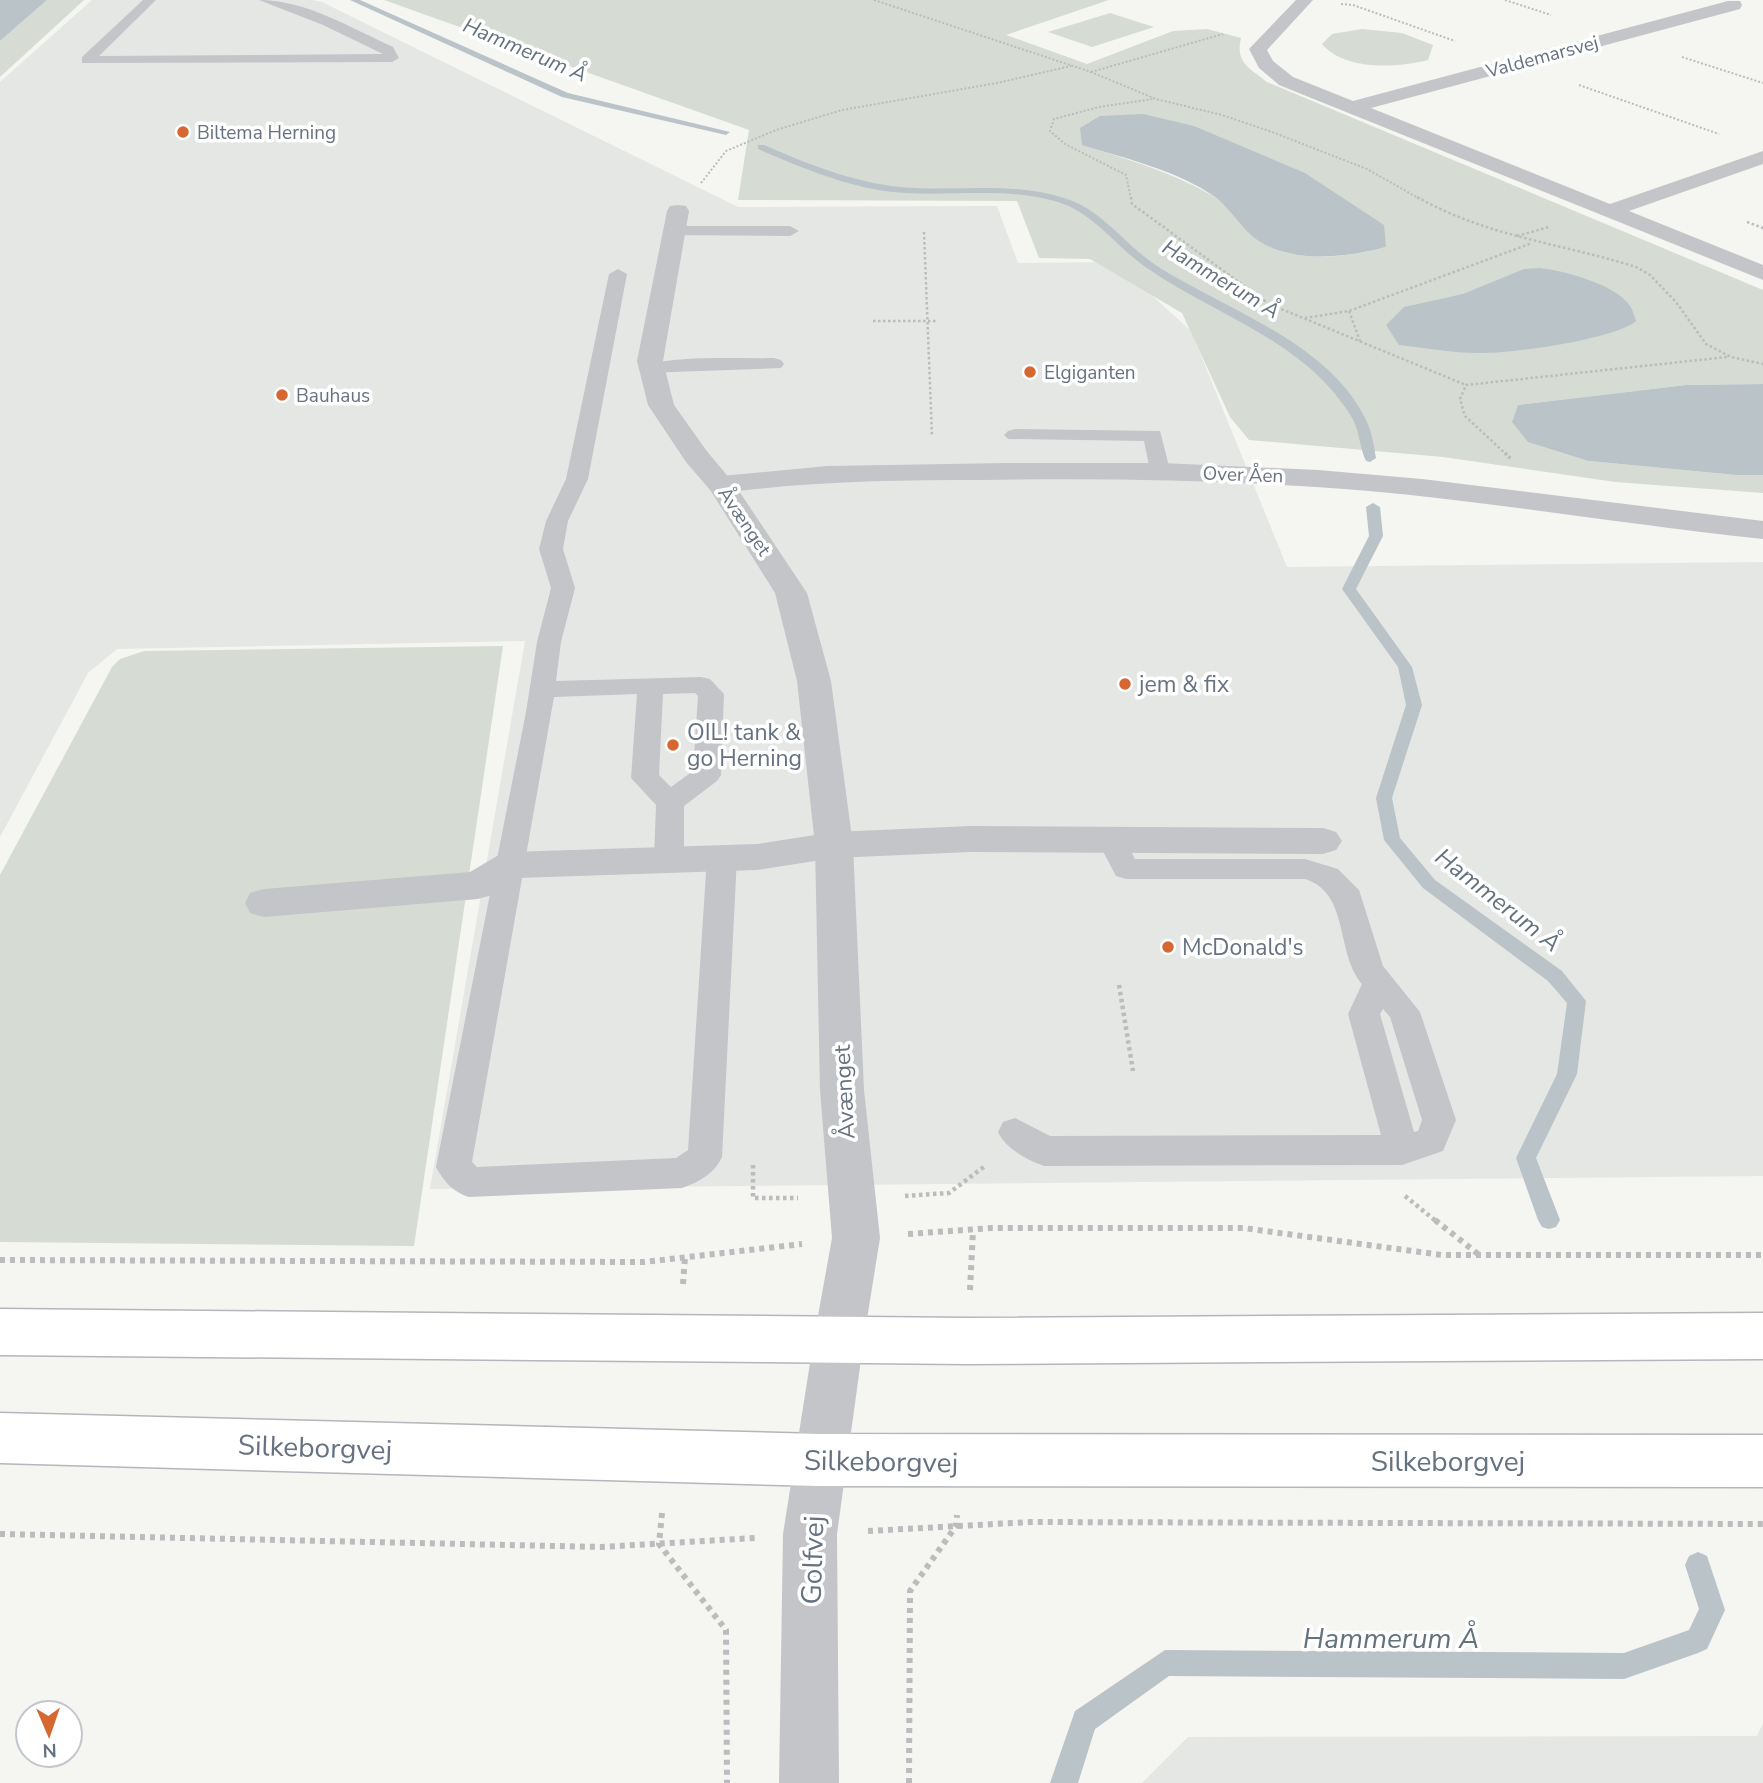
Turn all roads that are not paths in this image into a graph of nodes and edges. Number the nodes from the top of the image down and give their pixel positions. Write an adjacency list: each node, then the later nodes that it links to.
1 (150, 0): 2 (lane)
2 (265, 0)
3 (1306, 0): 5 (street)
4 (1734, 5): 5 (street, Valdemarsvej)
5 (1350, 108): 7 (street)
6 (1763, 157): 7 (street)
7 (1610, 211): 10 (street)
8 (675, 221): 9 (lane); 13 (street, Åvænget)
9 (790, 231)
10 (1763, 273)
11 (618, 274): 19 (lane)
12 (774, 364): 13 (lane)
13 (652, 369): 16 (street, Åvænget)
14 (1015, 435): 15 (lane)
15 (1159, 470): 16 (street, Over Åen); 17 (street, Over Åen)
16 (721, 485): 23 (street, Åvænget)
17 (1763, 530)
18 (650, 686): 19 (lane); 20 (lane); 20 (lane)
19 (542, 689): 26 (lane)
20 (670, 802): 25 (lane)
21 (1110, 838): 22 (street); 23 (street); 28 (lane)
22 (1323, 841)
23 (834, 845): 24 (street); 33 (street, Åvænget)
24 (722, 857): 25 (street); 26 (lane)
25 (669, 858): 26 (street)
26 (510, 865): 27 (street)
27 (264, 903)
28 (1379, 982): 30 (lane); 30 (lane)
29 (1015, 1132): 30 (lane)
30 (1402, 1150)
31 (0, 1332): 33 (main road)
32 (1763, 1336): 33 (main road)
33 (839, 1338): 35 (street, Golfvej)
34 (0, 1438): 35 (main road, Silkeborgvej)
35 (819, 1460): 36 (main road, Silkeborgvej); 37 (street, Golfvej)
36 (1763, 1461)
37 (809, 1783)

